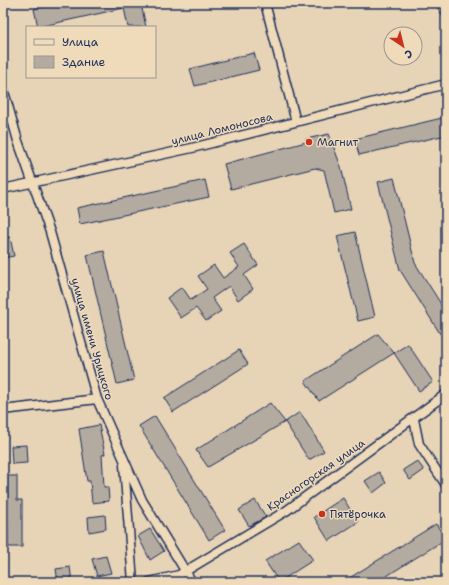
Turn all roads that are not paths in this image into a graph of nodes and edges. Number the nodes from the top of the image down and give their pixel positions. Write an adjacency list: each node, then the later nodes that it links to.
1 (265, 3): 4 (street)
2 (446, 84): 4 (street, улица Ломоносова)
3 (3, 88): 5 (street, улица имени Урицкого)
4 (296, 122): 5 (street, улица Ломоносова)
5 (33, 183): 6 (street, улица Ломоносова); 8 (street, улица имени Урицкого)
6 (3, 189)
7 (446, 394): 10 (street, Красногорская улица)
8 (97, 399): 9 (street); 11 (street, улица имени Урицкого)
9 (3, 410)
10 (414, 419): 12 (street); 13 (street, Красногорская улица)
11 (124, 460): 13 (street, улица имени Урицкого); 14 (street)
12 (446, 485)
13 (186, 572): 15 (street, Красногорская улица); 16 (street, улица имени Урицкого)
14 (133, 582)
15 (149, 582)
16 (192, 582)

